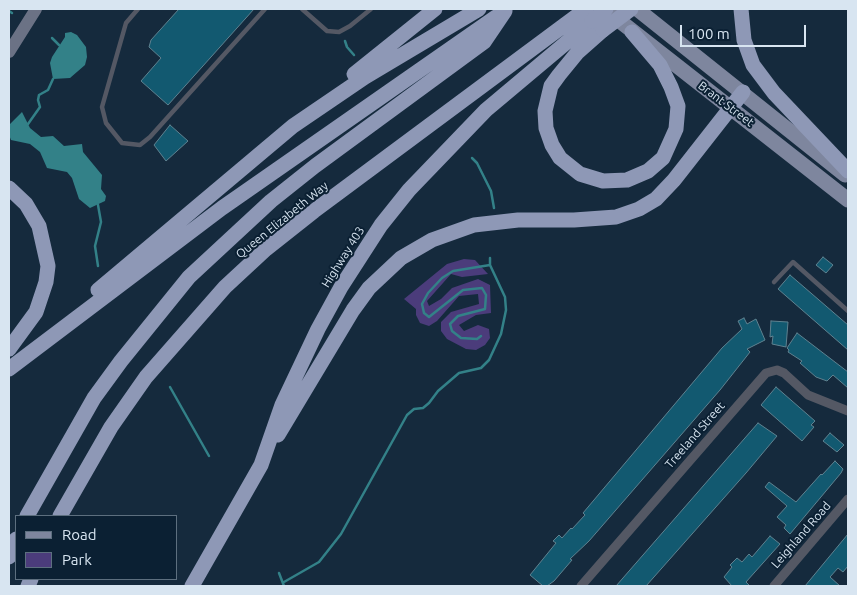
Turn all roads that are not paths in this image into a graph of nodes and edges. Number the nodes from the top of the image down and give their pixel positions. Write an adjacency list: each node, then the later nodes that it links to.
1 (36, 9): 15 (street)
2 (138, 9): 3 (lane)
3 (265, 9)
4 (302, 9): 5 (lane)
5 (371, 9)
6 (435, 9): 18 (highway)
7 (479, 9): 18 (highway)
8 (605, 9): 13 (highway, Highway 403, bridge); 14 (main road, Brant Street)
9 (631, 9): 13 (highway, bridge)
10 (637, 9): 16 (main road, Brant Street)
11 (741, 9): 19 (highway)
12 (506, 10): 25 (highway); 31 (highway, Queen Elizabeth Way)
13 (591, 18): 14 (highway); 29 (highway, Highway 403); 32 (highway, Queen Elizabeth Way)
14 (632, 32): 17 (main road, Brant Street)
15 (9, 52)
16 (743, 92): 17 (highway); 20 (main road, Brant Street)
17 (732, 108): 22 (main road, Brant Street); 29 (highway)
18 (293, 126): 25 (highway)
19 (848, 172)
20 (848, 178)
21 (9, 188): 26 (highway)
22 (848, 200)
23 (774, 282): 24 (lane)
24 (848, 311)
25 (39, 346): 27 (highway)
26 (9, 349)
27 (9, 369)
28 (848, 411): 36 (street, Treeland Street)
29 (261, 464): 35 (highway, Highway 403)
30 (848, 499): 37 (street, Leighland Road)
31 (28, 515)
32 (61, 515)
33 (15, 542): 34 (highway)
34 (9, 557)
35 (192, 586)
36 (581, 586)
37 (774, 586)

